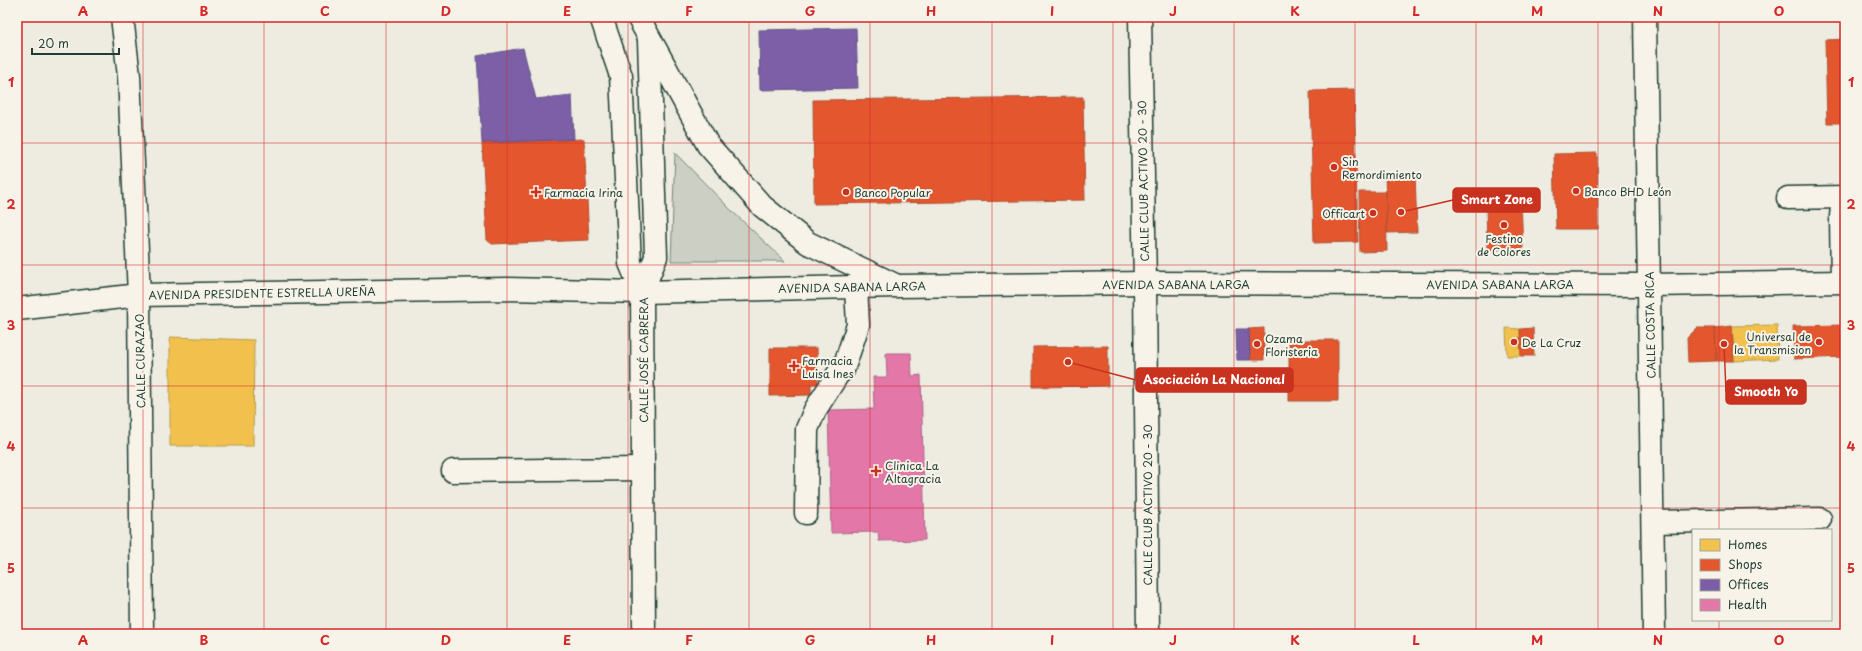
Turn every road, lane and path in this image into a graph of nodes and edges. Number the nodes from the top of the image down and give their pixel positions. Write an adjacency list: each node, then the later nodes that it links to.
1 (122, 17): 17 (main road, CALLE CURAZAO)
2 (600, 17): 16 (main road)
3 (638, 17): 6 (main road)
4 (1140, 17): 11 (main road, CALLE CLUB ACTIVO 20 - 30)
5 (1645, 17): 12 (main road, CALLE COSTA RICA)
6 (648, 27): 13 (main road); 16 (main road, CALLE JOSÉ CABRERA)
7 (1845, 197): 8 (main road)
8 (1788, 198)
9 (1845, 201): 10 (main road)
10 (1843, 282): 12 (main road, AVENIDA SABANA LARGA)
11 (1145, 283): 12 (main road, AVENIDA SABANA LARGA); 13 (main road, AVENIDA SABANA LARGA); 26 (main road, CALLE CLUB ACTIVO 20 - 30)
12 (1650, 285): 23 (main road, CALLE COSTA RICA)
13 (898, 286): 14 (main road, AVENIDA SABANA LARGA)
14 (856, 287): 16 (main road, AVENIDA SABANA LARGA); 21 (main road)
15 (507, 289): 16 (main road, AVENIDA SABANA LARGA); 17 (main road, AVENIDA PRESIDENTE ESTRELLA UREÑA)
16 (642, 292): 19 (main road, CALLE JOSÉ CABRERA)
17 (139, 295): 18 (main road, AVENIDA PRESIDENTE ESTRELLA UREÑA); 24 (main road, CALLE CURAZAO)
18 (17, 310)
19 (643, 469): 20 (main road); 25 (main road, CALLE JOSÉ CABRERA)
20 (453, 471)
21 (806, 512)
22 (1820, 519): 23 (main road)
23 (1653, 522): 27 (main road, CALLE COSTA RICA)
24 (142, 634)
25 (644, 634)
26 (1148, 634)
27 (1654, 634)

